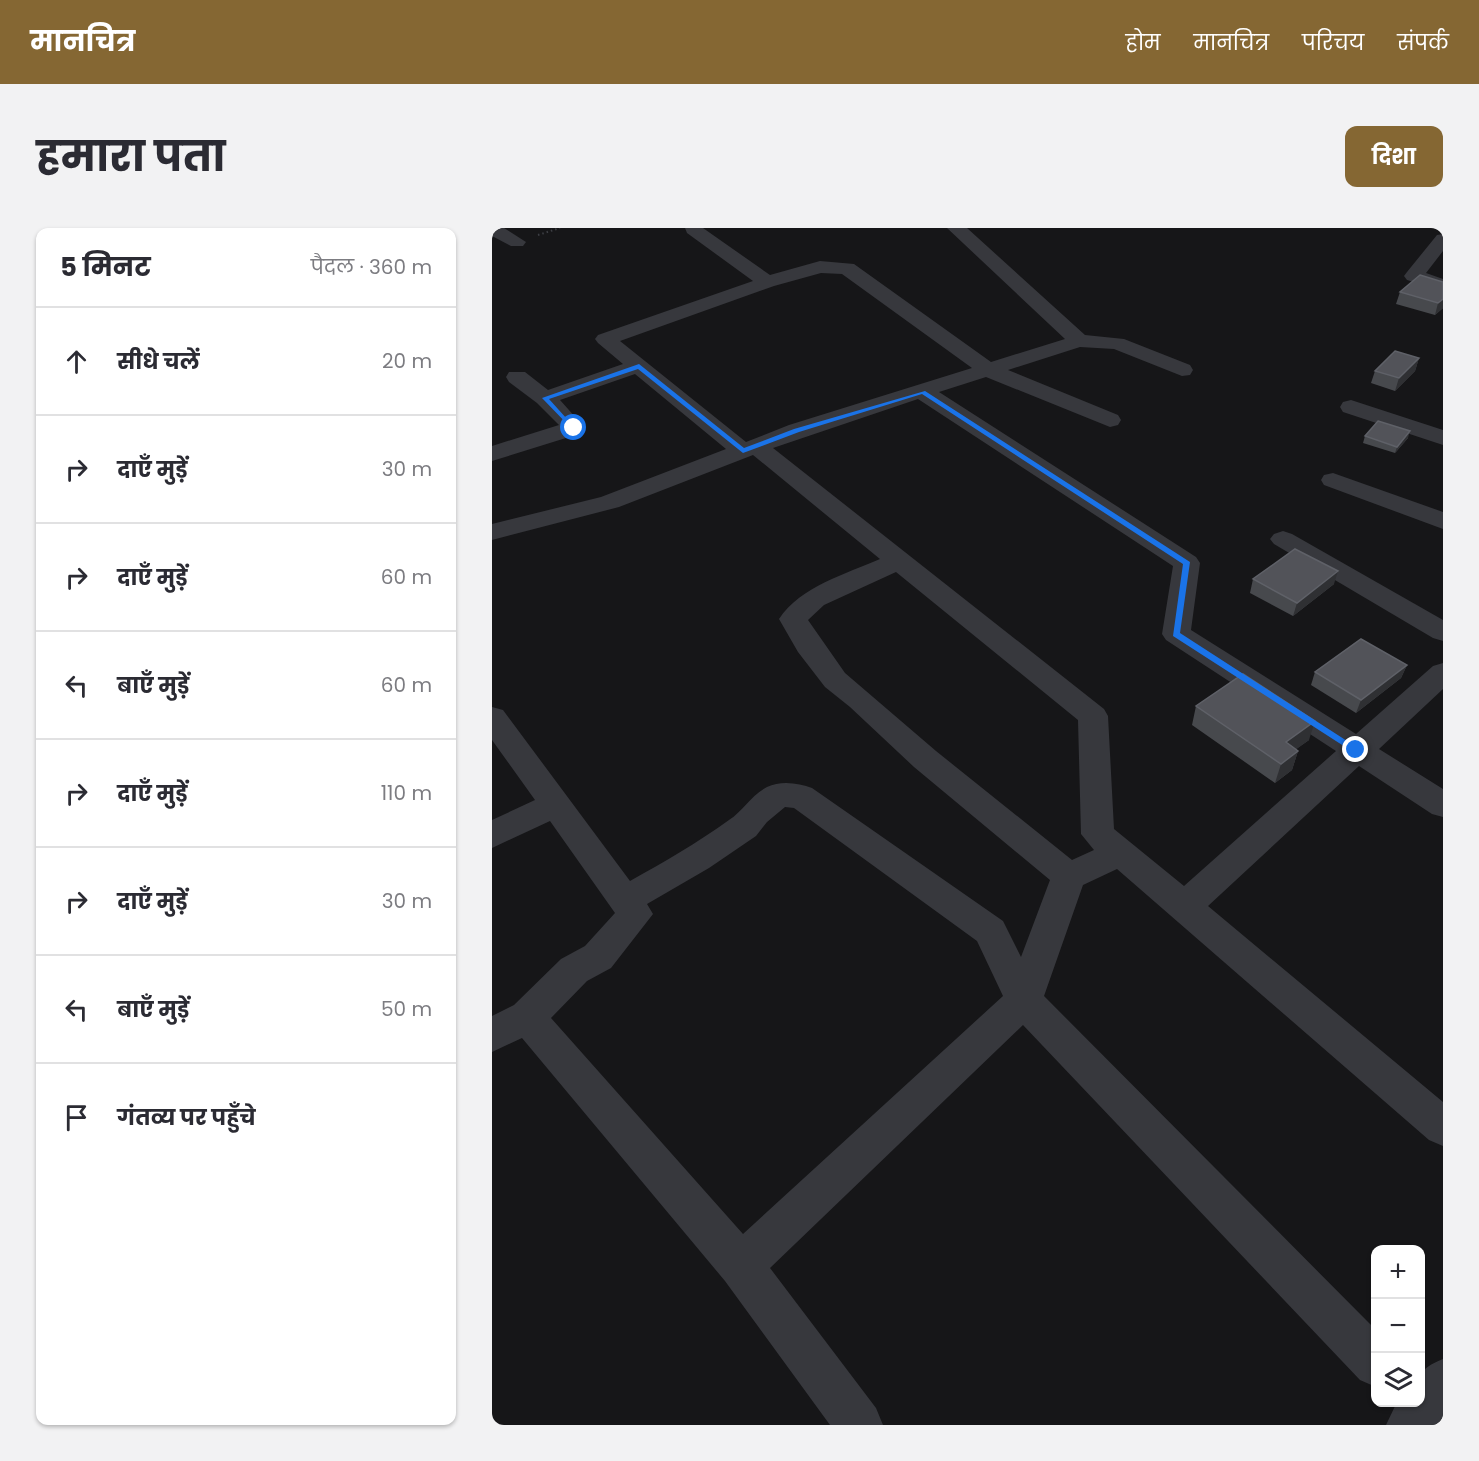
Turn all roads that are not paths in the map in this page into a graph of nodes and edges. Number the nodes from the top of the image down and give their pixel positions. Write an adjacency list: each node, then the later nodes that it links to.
1 (693, 228): 6 (street)
2 (956, 228): 8 (street)
3 (492, 229): 5 (street)
4 (1443, 239): 7 (street)
5 (492, 249)
6 (767, 282): 9 (street); 11 (street)
7 (1443, 285)
8 (1079, 341): 10 (street); 11 (street)
9 (639, 366): 14 (street); 18 (street)
10 (1182, 370)
11 (990, 371): 13 (street); 16 (street)
12 (517, 377): 14 (street)
13 (922, 392): 18 (street); 28 (street)
14 (545, 398): 19 (street)
15 (1351, 407): 17 (street)
16 (1110, 420)
17 (1443, 438)
18 (749, 449): 22 (street); 24 (street)
19 (492, 454)
20 (1333, 480): 21 (street)
21 (1443, 521)
22 (492, 532)
23 (1283, 539): 25 (street)
24 (900, 560): 32 (street); 33 (street)
25 (1443, 632)
26 (1443, 673): 28 (street)
27 (492, 717): 29 (street)
28 (1356, 750): 30 (street); 35 (street)
29 (556, 804): 31 (street); 34 (street)
30 (1443, 805)
31 (492, 835)
32 (1120, 853): 33 (street); 35 (street)
33 (1069, 876): 36 (street)
34 (625, 900): 36 (street); 37 (street)
35 (1184, 907): 39 (street)
36 (1024, 1000): 40 (street); 41 (street)
37 (527, 1017): 38 (street); 40 (street)
38 (492, 1035)
39 (1443, 1127)
40 (741, 1265): 42 (street)
41 (1371, 1359)
42 (859, 1425)

